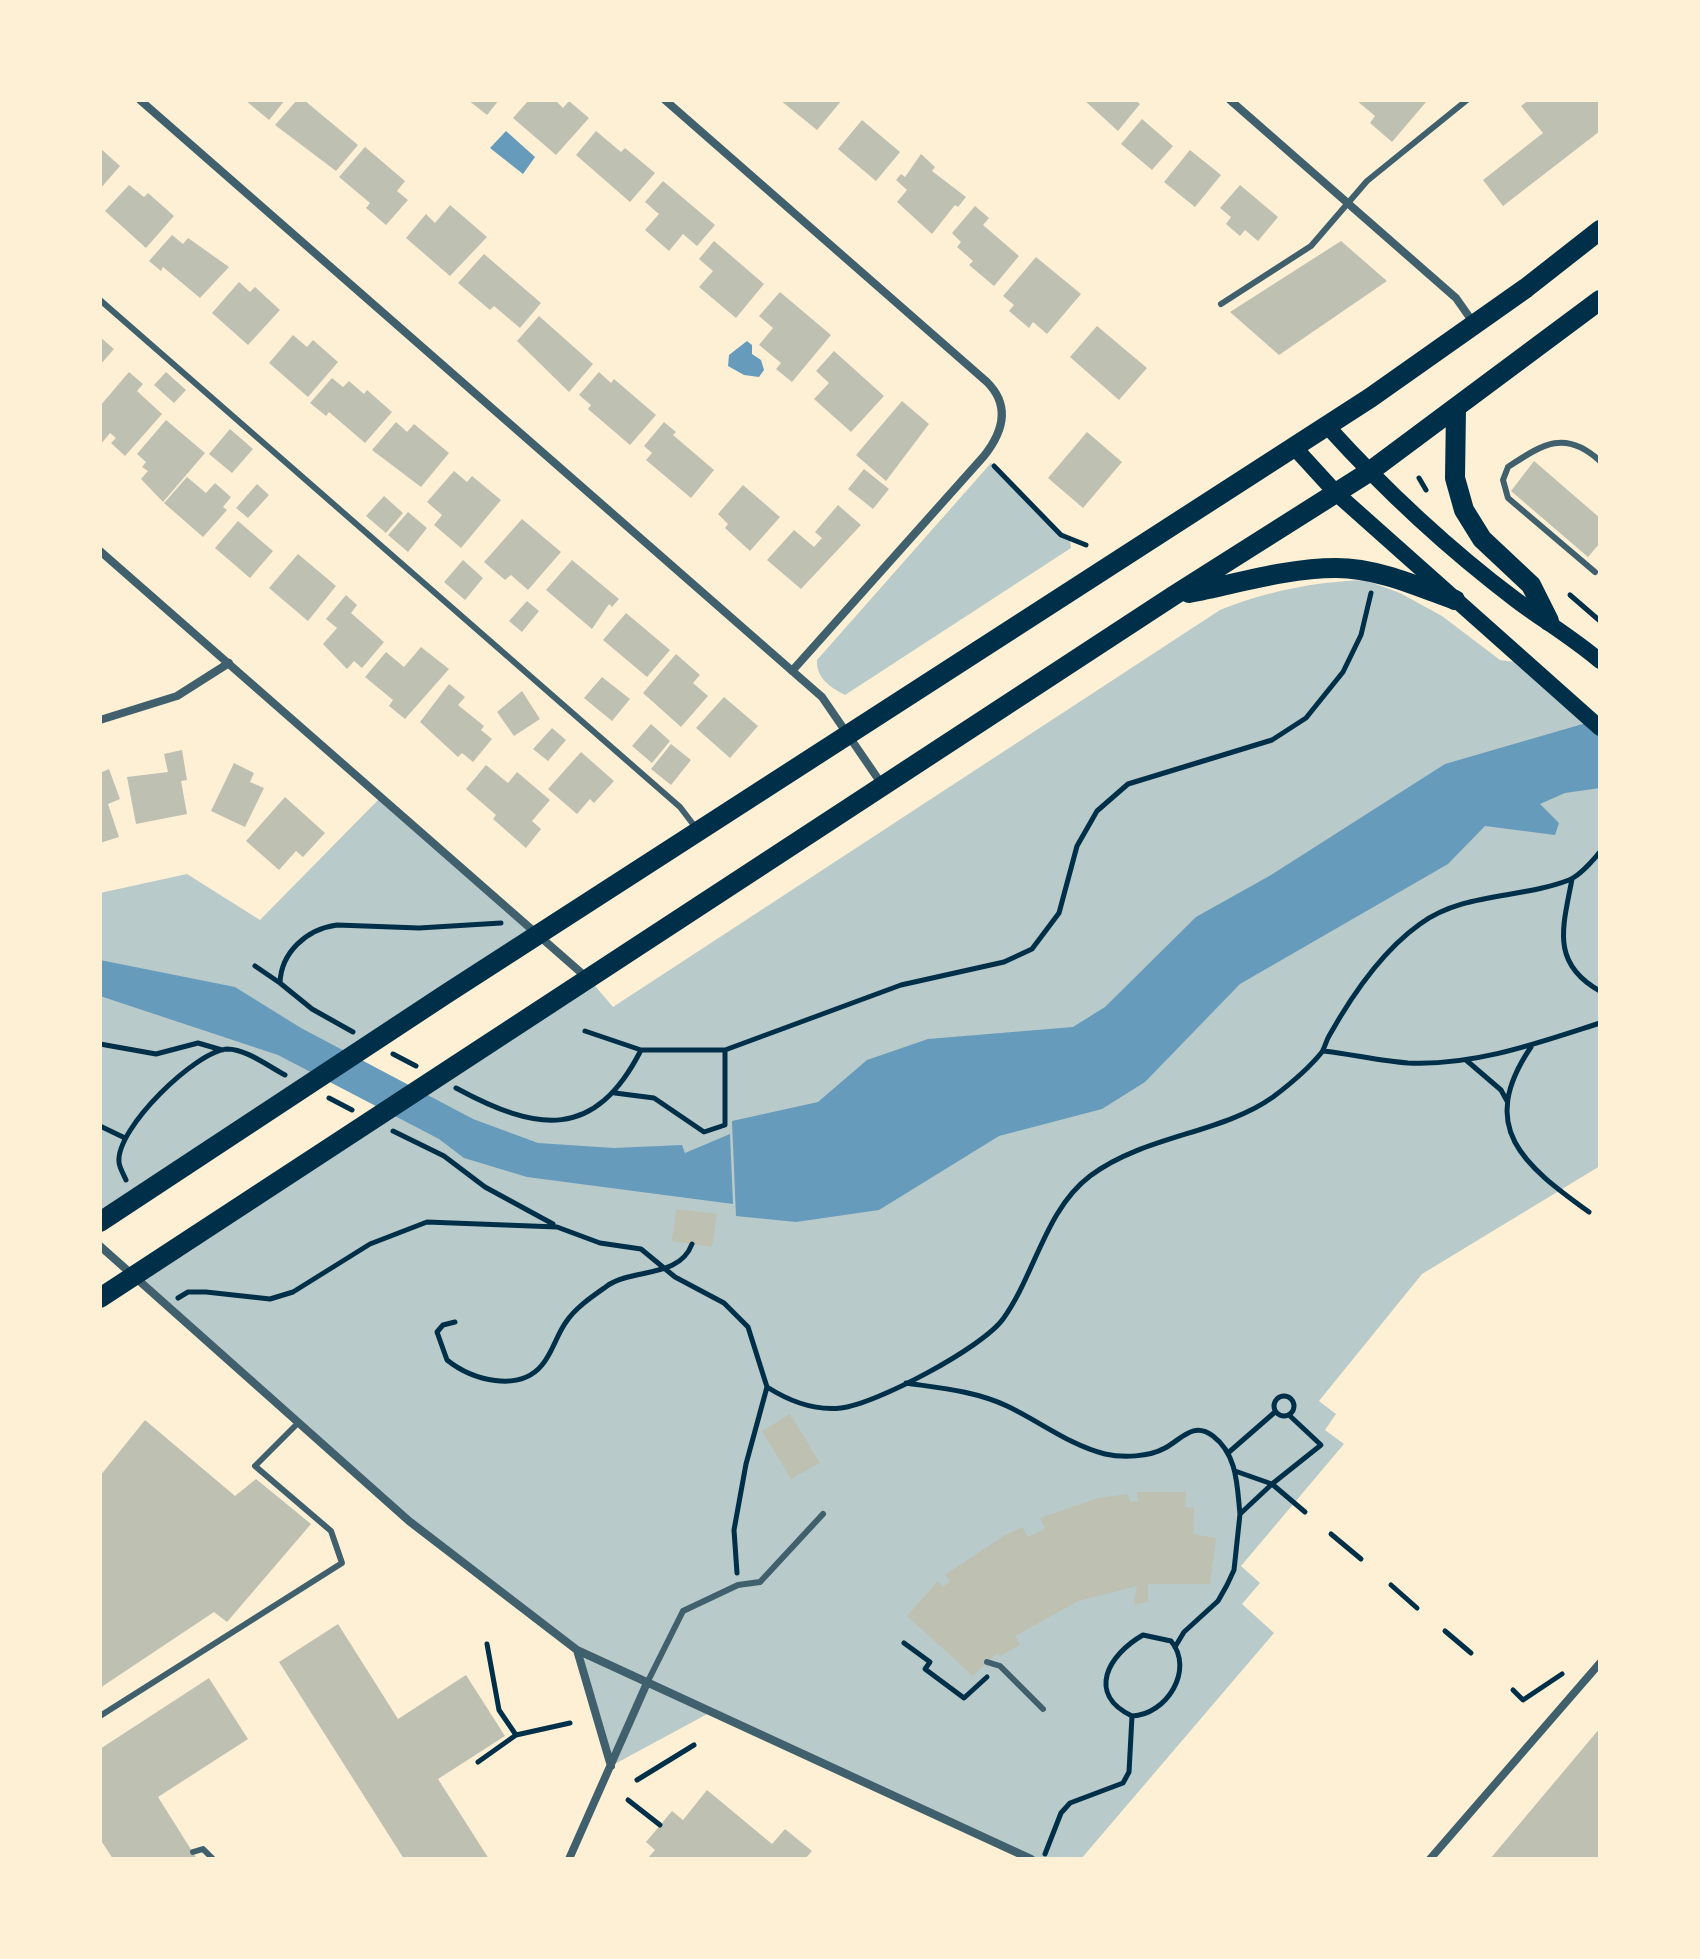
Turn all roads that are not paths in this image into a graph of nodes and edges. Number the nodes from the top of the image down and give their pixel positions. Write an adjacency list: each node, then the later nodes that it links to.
1 (140, 100): 24 (street)
2 (665, 100): 24 (street)
3 (1230, 100): 5 (street)
4 (1467, 100): 5 (lane)
5 (1348, 204): 9 (lane); 10 (street)
6 (1600, 230): 10 (highway)
7 (100, 300): 29 (lane)
8 (1600, 300): 11 (highway)
9 (1221, 304)
10 (1475, 325): 12 (highway)
11 (1456, 409): 15 (highway); 21 (highway)
12 (1327, 426): 13 (highway); 15 (main road)
13 (1294, 447): 16 (main road); 27 (highway)
14 (1600, 461): 18 (lane)
15 (1369, 472): 16 (highway); 21 (main road)
16 (1337, 494): 19 (highway); 20 (main road)
17 (100, 551): 23 (street)
18 (1595, 572)
19 (1173, 596): 20 (highway); 28 (highway)
20 (1455, 600): 26 (main road)
21 (1549, 621): 22 (main road)
22 (1600, 661)
23 (229, 663): 25 (street); 30 (street)
24 (792, 671): 27 (street)
25 (100, 720)
26 (1600, 728)
27 (848, 735): 28 (street); 29 (highway)
28 (883, 786): 31 (highway)
29 (698, 831): 30 (highway)
30 (537, 936): 31 (street); 32 (highway)
31 (590, 980): 34 (highway)
32 (100, 1222)
33 (100, 1246): 34 (street)
34 (133, 1277): 35 (highway); 36 (street)
35 (100, 1298)
36 (298, 1423): 38 (street); 43 (lane)
37 (823, 1514): 41 (lane)
38 (577, 1650): 41 (street); 44 (street)
39 (987, 1662): 42 (lane)
40 (1600, 1663): 49 (street)
41 (647, 1683): 44 (street); 48 (street)
42 (1043, 1709)
43 (100, 1716)
44 (611, 1766): 47 (street)
45 (193, 1852): 46 (lane)
46 (213, 1859)
47 (569, 1859)
48 (1031, 1859)
49 (1430, 1859)

